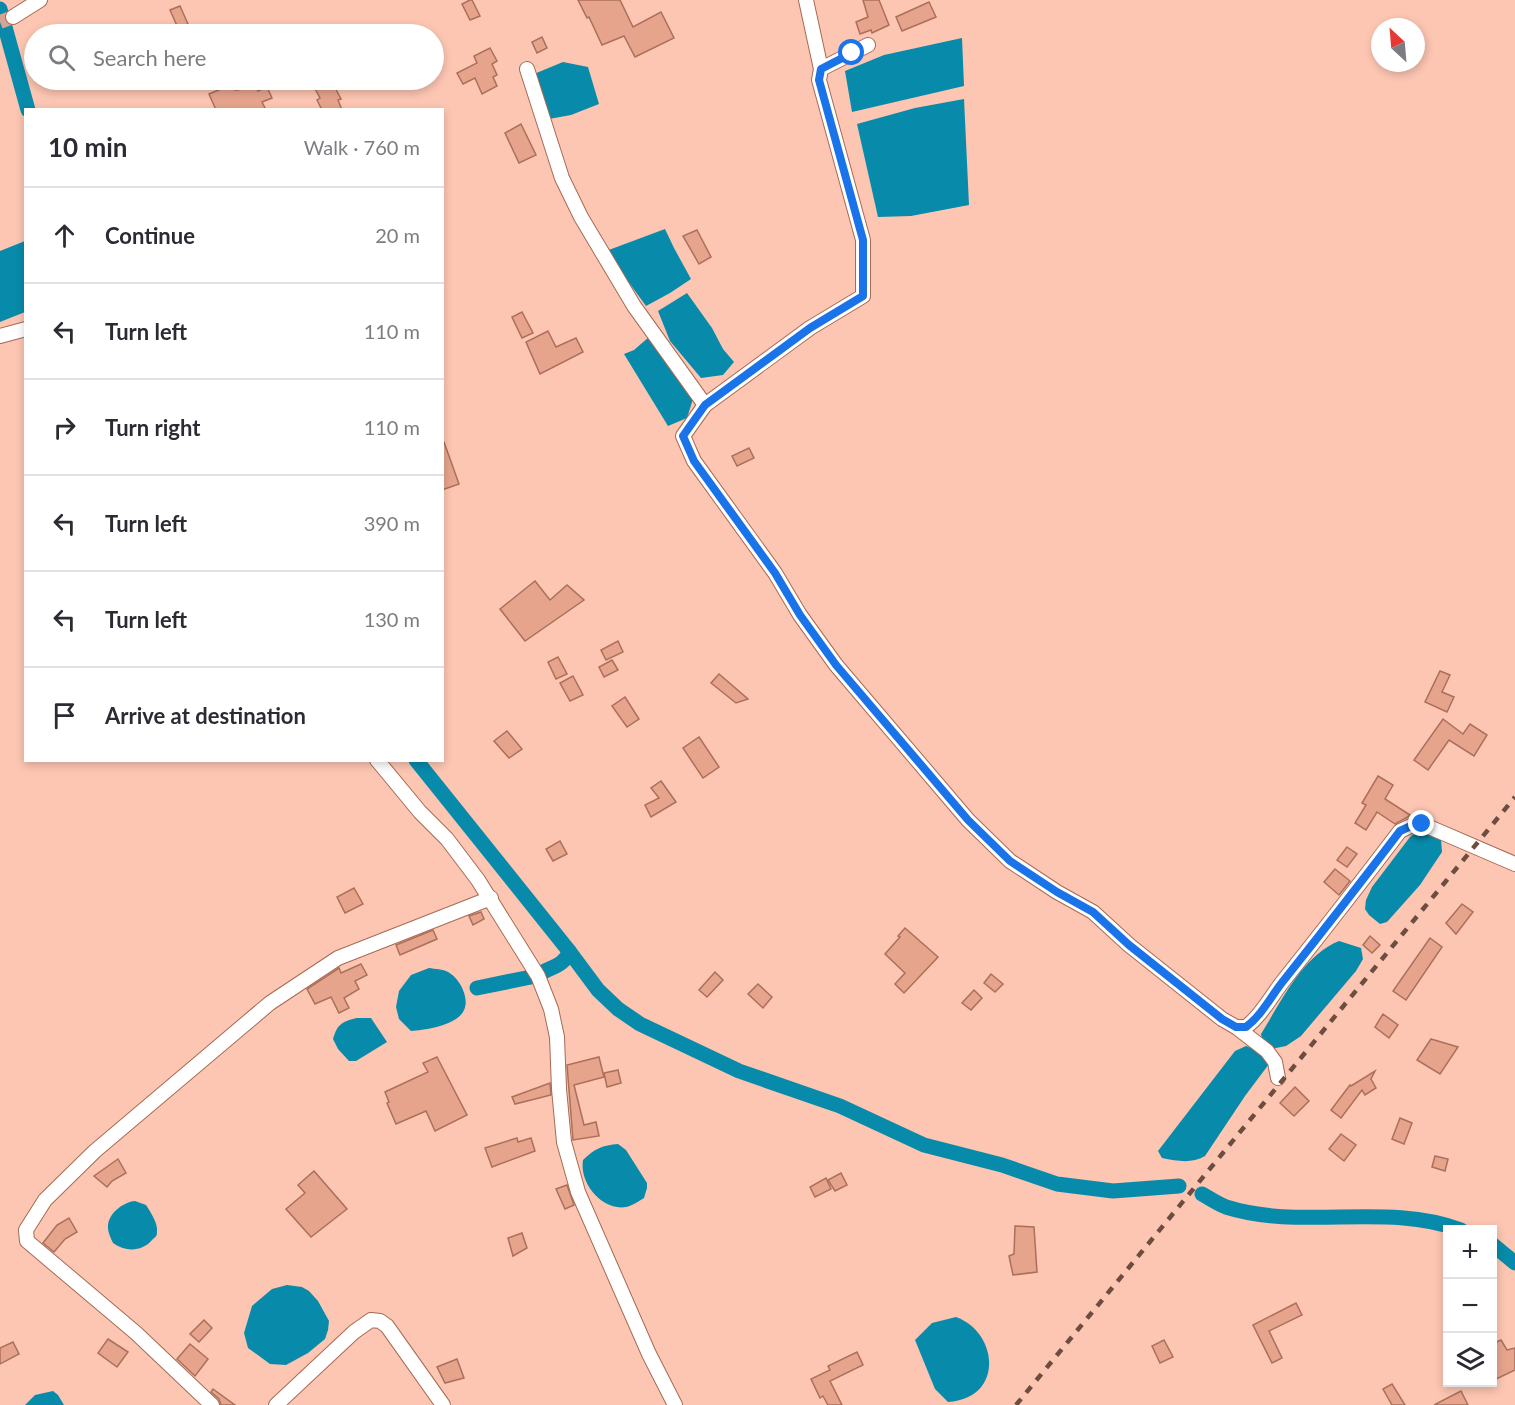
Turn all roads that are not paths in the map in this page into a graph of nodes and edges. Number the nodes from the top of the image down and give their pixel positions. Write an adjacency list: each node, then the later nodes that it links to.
1 (40, 0): 3 (street)
2 (806, 0): 6 (street)
3 (13, 17)
4 (868, 45): 6 (street)
5 (527, 69): 9 (street)
6 (821, 69): 9 (street)
7 (24, 330): 8 (street)
8 (0, 336)
9 (705, 405): 13 (street)
10 (379, 762): 12 (street)
11 (1515, 864): 13 (street)
12 (491, 898): 15 (street); 18 (street)
13 (1236, 1027): 14 (street)
14 (1278, 1078)
15 (212, 1405)
16 (276, 1405): 17 (street)
17 (443, 1405)
18 (675, 1405)

